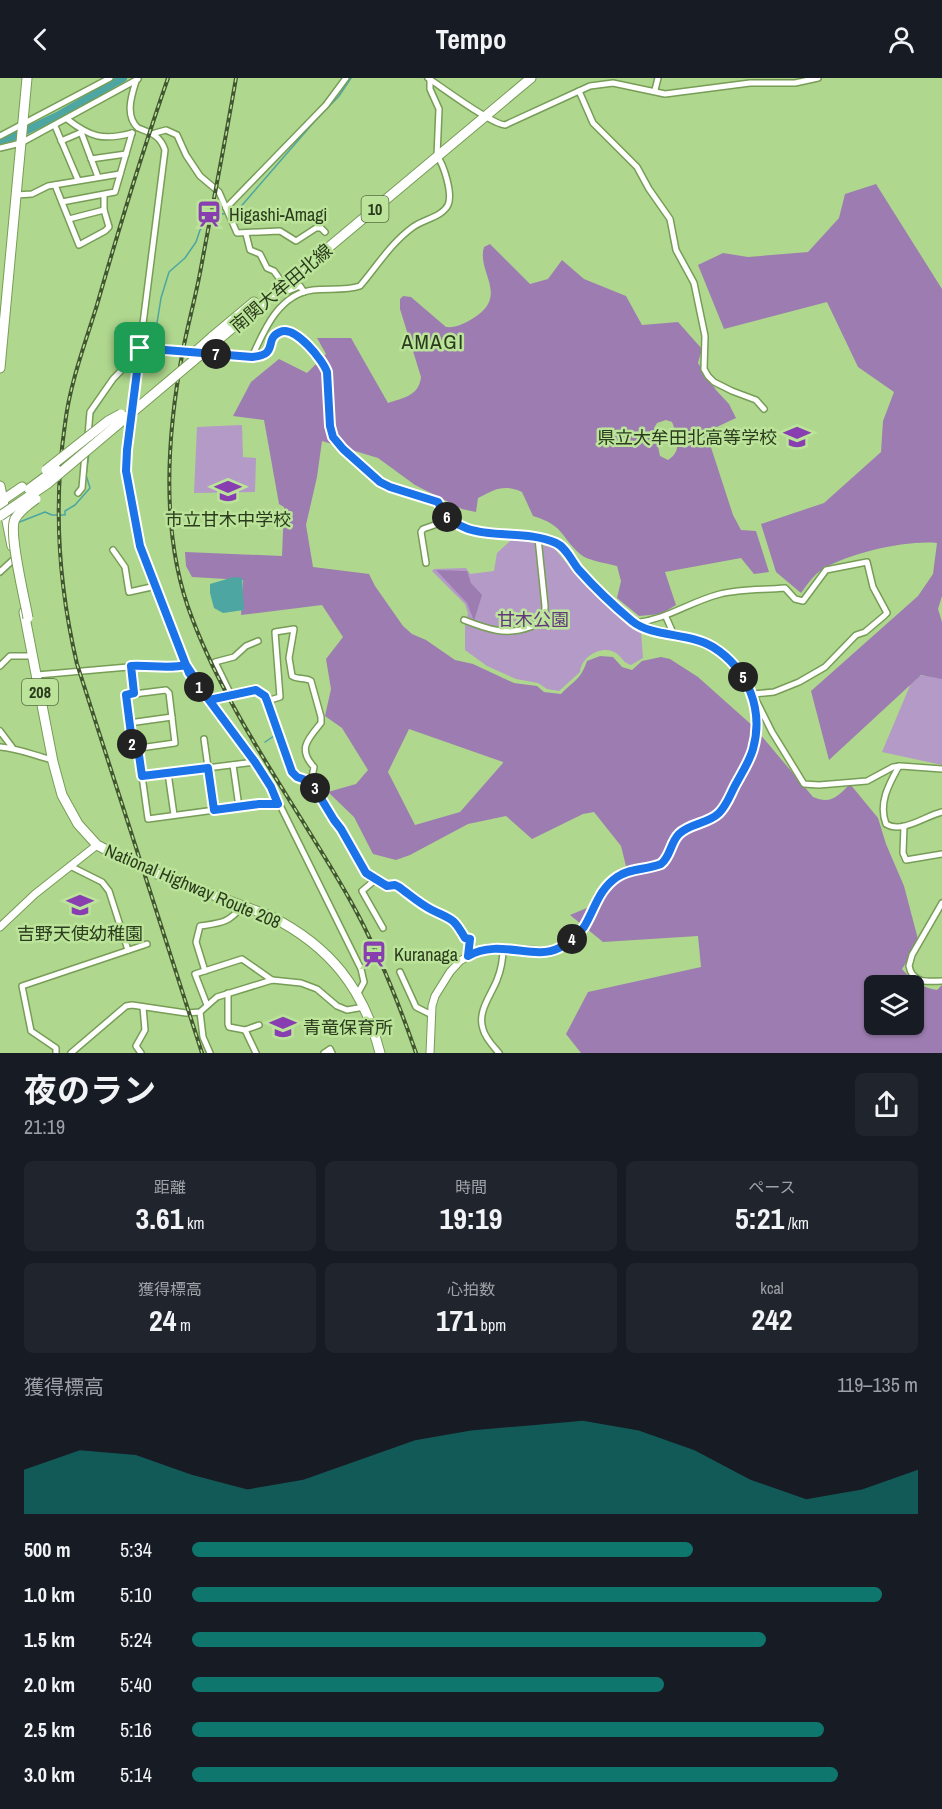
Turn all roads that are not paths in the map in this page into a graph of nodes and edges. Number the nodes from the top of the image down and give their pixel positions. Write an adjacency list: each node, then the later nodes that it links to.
1 (27, 78): 15 (main road)
2 (110, 78): 10 (street)
3 (346, 78): 35 (street)
4 (522, 78): 13 (main road, 南関大牟田北線 / 10)
5 (531, 78): 13 (main road, 南関大牟田北線 / 10)
6 (658, 78): 11 (street)
7 (818, 78): 11 (street)
8 (137, 79): 14 (street); 17 (street)
9 (429, 79): 13 (street); 25 (street)
10 (98, 81): 15 (street)
11 (655, 90): 12 (street)
12 (579, 91): 13 (street); 46 (street)
13 (483, 115): 25 (main road, 南関大牟田北線 / 10)
14 (67, 119): 16 (street); 18 (street)
15 (24, 125): 21 (street); 23 (main road)
16 (55, 126): 22 (street); 23 (street)
17 (138, 128): 19 (street); 20 (street)
18 (82, 132): 19 (street); 22 (street); 27 (street)
19 (132, 133): 26 (street)
20 (155, 133): 35 (street); 43 (street)
21 (0, 136)
22 (61, 141): 30 (street)
23 (21, 143): 24 (street); 32 (main road)
24 (0, 148)
25 (438, 152): 40 (main road, 南関大牟田北線 / 10); 41 (street)
26 (126, 154): 27 (street); 28 (street)
27 (91, 159): 29 (street)
28 (120, 174): 29 (street); 33 (street)
29 (98, 177): 30 (street)
30 (78, 180): 31 (street)
31 (55, 185): 32 (street); 34 (street)
32 (16, 195): 45 (main road)
33 (104, 195): 34 (street); 36 (street)
34 (62, 202): 37 (street)
35 (226, 208): 39 (street)
36 (104, 210): 37 (street); 37 (street)
37 (69, 219)
38 (325, 232): 39 (street)
39 (246, 234): 40 (street)
40 (281, 283): 41 (street); 42 (main road, 南関大牟田北線 / 10)
41 (304, 291): 44 (street)
42 (215, 339): 47 (main road, 南関大牟田北線 / 10, bridge); 48 (main road, 南関大牟田北線 / 10, bridge)
43 (140, 349): 44 (street); 50 (street); 59 (street)
44 (252, 357): 53 (street)
45 (0, 368)
46 (764, 409)
47 (121, 414): 51 (main road, bridge); 51 (main road, 南関大牟田北線 / 10, bridge)
48 (106, 435): 52 (main road, 南関大牟田北線 / 10, bridge); 65 (main road, bridge)
49 (0, 486): 51 (main road, National Highway Route 208 / 208)
50 (78, 493)
51 (1, 504): 52 (main road, National Highway Route 208 / 208)
52 (2, 519): 56 (main road, National Highway Route 208 / 208)
53 (456, 523): 54 (street); 57 (street)
54 (538, 538): 61 (street); 62 (street)
55 (112, 550): 59 (street)
56 (14, 559): 58 (street); 65 (main road, National Highway Route 208 / 208)
57 (426, 563)
58 (0, 572)
59 (156, 586): 66 (street)
60 (666, 616): 62 (street); 63 (street); 71 (street)
61 (464, 620)
62 (635, 623): 63 (street)
63 (674, 635): 71 (street)
64 (258, 641): 72 (street)
65 (33, 654): 67 (street); 69 (main road, National Highway Route 208 / 208)
66 (186, 665): 68 (street); 73 (street)
67 (0, 666)
68 (131, 666): 69 (street); 70 (street)
69 (37, 675): 82 (main road, National Highway Route 208 / 208)
70 (134, 693): 75 (street); 76 (street)
71 (753, 694): 85 (street); 106 (street)
72 (231, 695): 73 (street); 74 (street)
73 (209, 700): 83 (street)
74 (267, 701): 90 (street); 90 (street)
75 (172, 717): 76 (street); 81 (street)
76 (129, 723): 81 (street)
77 (0, 731): 80 (street)
78 (204, 739): 86 (street)
79 (0, 747): 80 (street)
80 (12, 747): 82 (street)
81 (138, 748): 89 (street)
82 (53, 760): 97 (main road, National Highway Route 208 / 208)
83 (255, 762): 84 (street); 91 (street)
84 (233, 765): 86 (street); 92 (street)
85 (899, 766): 87 (street); 96 (street)
86 (208, 768): 88 (street); 93 (street)
87 (942, 768)
88 (168, 773): 89 (street); 95 (street)
89 (142, 776): 95 (street)
90 (311, 782): 100 (street)
91 (278, 804): 92 (street); 114 (street)
92 (239, 807): 93 (street)
93 (214, 810): 95 (street)
94 (942, 812): 96 (street)
95 (174, 815)
96 (904, 826): 98 (street)
97 (97, 844): 99 (street); 102 (main road, National Highway Route 208 / 208, bridge)
98 (942, 854)
99 (70, 866): 103 (street); 107 (street)
100 (375, 880): 104 (street); 108 (street)
101 (942, 903): 112 (street)
102 (242, 906): 109 (street); 114 (main road, National Highway Route 208 / 208)
103 (0, 927)
104 (383, 928)
105 (147, 944): 107 (street)
106 (503, 948): 108 (street); 131 (street)
107 (128, 950): 122 (street)
108 (468, 956): 119 (street)
109 (205, 971): 111 (street); 115 (street)
110 (400, 972): 119 (street)
111 (272, 980): 113 (street); 117 (street)
112 (942, 981)
113 (228, 993): 115 (street); 121 (street)
114 (358, 993): 117 (main road, National Highway Route 208 / 208)
115 (207, 1005): 118 (street)
116 (143, 1007): 118 (street); 123 (street); 124 (street)
117 (364, 1007): 129 (main road, National Highway Route 208 / 208)
118 (200, 1012): 125 (street)
119 (432, 1015): 130 (street)
120 (259, 1025): 121 (street)
121 (245, 1030): 126 (street)
122 (56, 1053)
123 (71, 1053)
124 (141, 1053)
125 (210, 1053)
126 (256, 1053)
127 (324, 1053): 128 (street)
128 (332, 1053)
129 (380, 1053)
130 (430, 1053)
131 (499, 1053)

